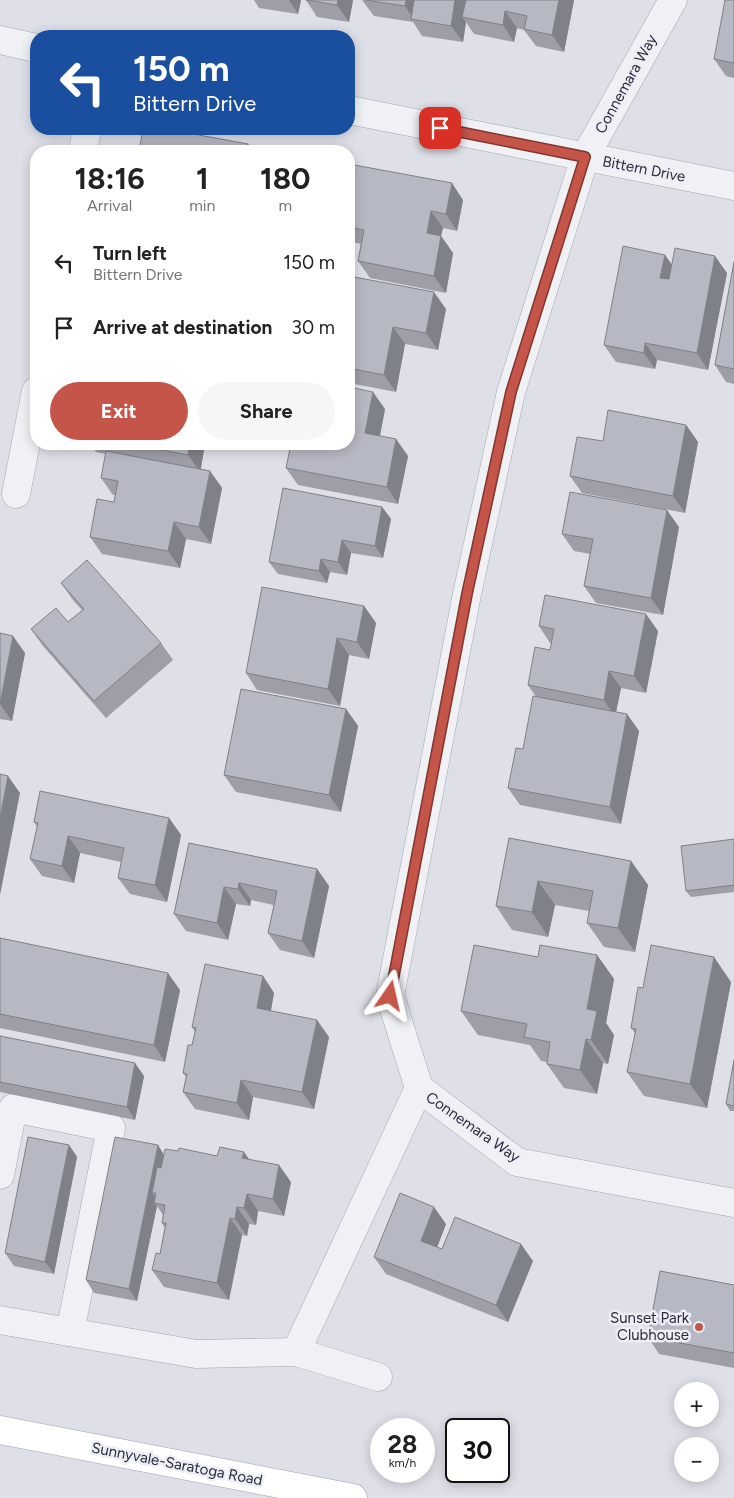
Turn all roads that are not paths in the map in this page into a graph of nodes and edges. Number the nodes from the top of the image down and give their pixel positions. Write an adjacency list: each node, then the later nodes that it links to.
1 (673, 0): 5 (street, Connemara Way)
2 (0, 40): 3 (street)
3 (30, 47)
4 (355, 111): 5 (street, Bittern Drive)
5 (585, 157): 6 (street, Bittern Drive); 9 (street, Connemara Way)
6 (734, 186)
7 (30, 421): 8 (street)
8 (16, 494)
9 (419, 1088): 11 (street, Connemara Way); 14 (street)
10 (0, 1175): 13 (street)
11 (734, 1203)
12 (0, 1320): 13 (street)
13 (70, 1332): 14 (street)
14 (296, 1352): 15 (street)
15 (378, 1377)
16 (0, 1430): 17 (main road, Sunnyvale-Saratoga Road)
17 (353, 1498)

